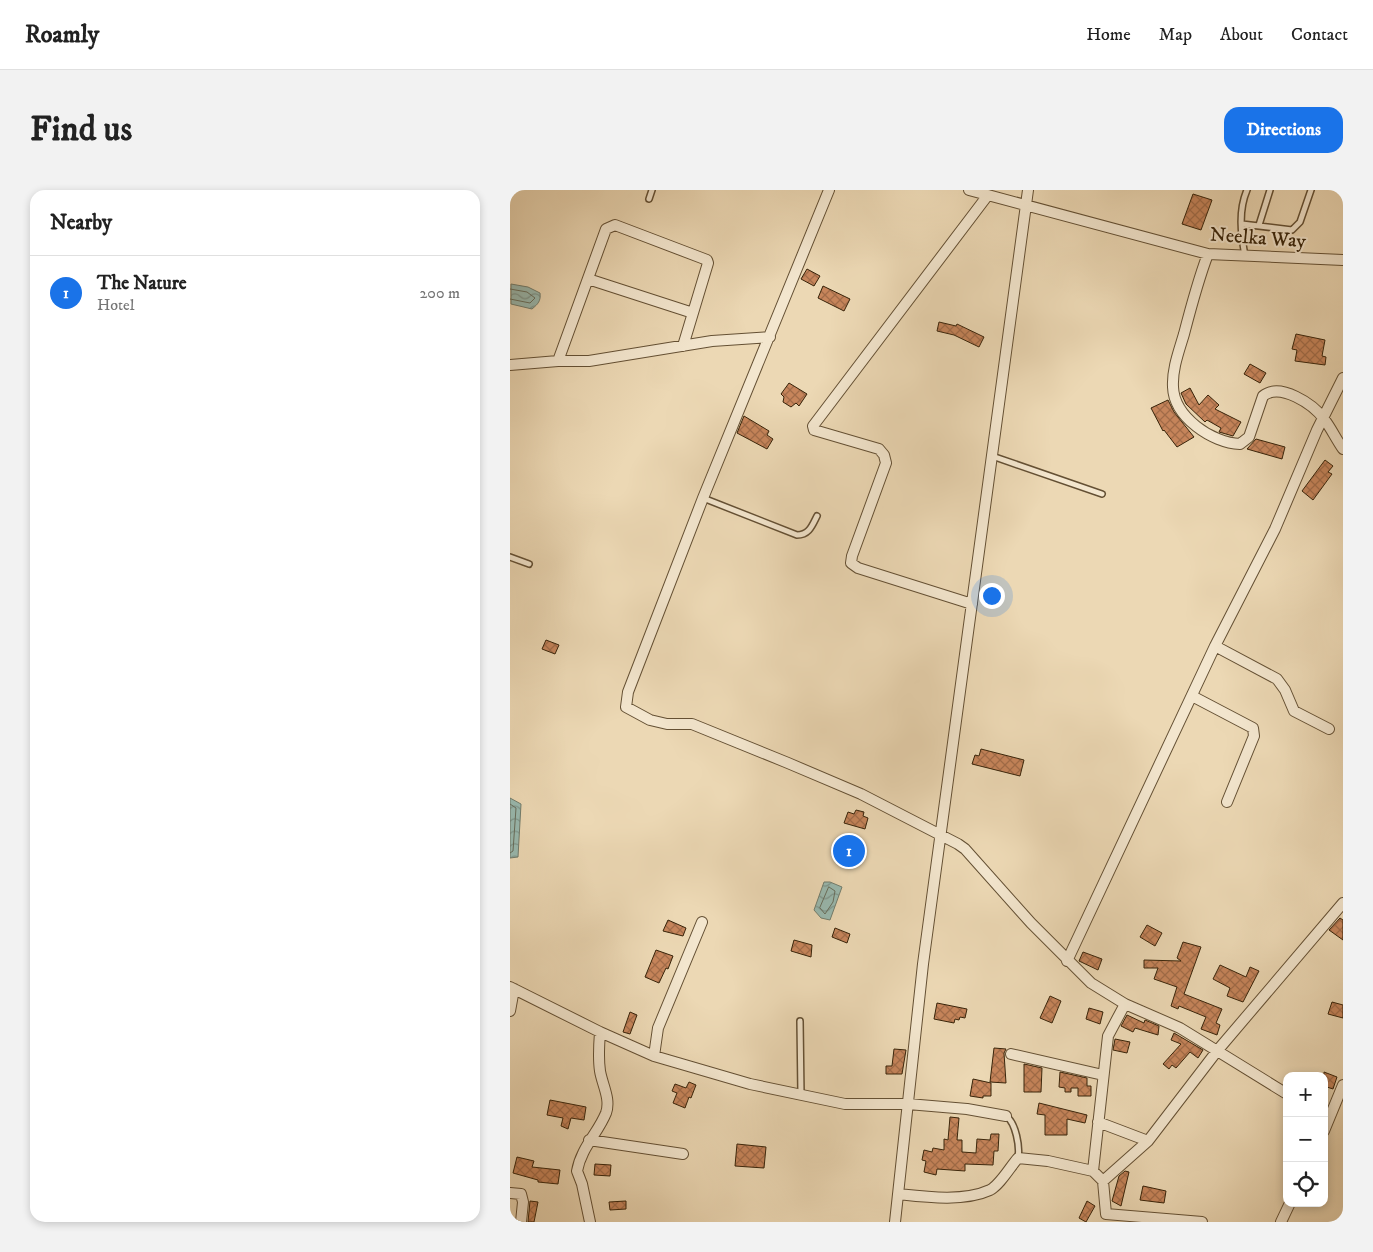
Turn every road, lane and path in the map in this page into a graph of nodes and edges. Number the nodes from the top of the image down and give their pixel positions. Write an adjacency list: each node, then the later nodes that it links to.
1 (652, 190): 9 (lane)
2 (829, 190): 18 (street)
3 (969, 190): 8 (street, Neelka Way)
4 (1028, 190): 10 (street)
5 (1247, 190): 11 (lane)
6 (1270, 190): 12 (lane)
7 (1311, 190): 12 (lane)
8 (988, 195): 10 (street, Neelka Way); 31 (street)
9 (649, 199)
10 (1026, 205): 13 (street, Neelka Way); 25 (street)
11 (1242, 224): 12 (lane); 14 (lane)
12 (1259, 225)
13 (1208, 254): 14 (street, Neelka Way); 23 (street)
14 (1245, 256): 15 (street, Neelka Way)
15 (1343, 260)
16 (588, 279): 17 (street); 17 (street); 20 (street)
17 (693, 313): 19 (street)
18 (770, 338): 19 (street); 27 (street)
19 (683, 346): 20 (street)
20 (558, 360): 21 (street)
21 (510, 365)
22 (1343, 378): 23 (street)
23 (1324, 418): 24 (street); 32 (street)
24 (1343, 449)
25 (992, 456): 26 (lane); 31 (street)
26 (1102, 494)
27 (703, 498): 28 (lane); 36 (street)
28 (818, 516)
29 (510, 557): 30 (lane)
30 (529, 564)
31 (972, 604): 36 (street)
32 (1216, 646): 33 (street); 34 (street)
33 (1192, 696): 35 (street); 39 (street)
34 (1330, 729)
35 (1227, 802)
36 (940, 834): 39 (street); 52 (street)
37 (1343, 903): 45 (street)
38 (702, 922): 47 (street)
39 (1067, 961): 41 (street)
40 (512, 988): 42 (street); 44 (street)
41 (1125, 1004): 45 (street); 48 (street)
42 (510, 1011)
43 (800, 1021): 51 (lane)
44 (600, 1032): 47 (street); 56 (street)
45 (1218, 1051): 50 (street); 57 (street)
46 (1011, 1054): 48 (street)
47 (654, 1056): 51 (street)
48 (1103, 1076): 55 (street)
49 (1343, 1086): 53 (street)
50 (1283, 1092)
51 (801, 1096): 52 (street)
52 (908, 1104): 54 (street); 63 (street)
53 (1328, 1114)
54 (1006, 1116): 59 (lane)
55 (1098, 1122): 57 (street); 60 (street)
56 (589, 1140): 58 (street); 67 (street)
57 (1148, 1141): 61 (street)
58 (683, 1154)
59 (1018, 1158): 60 (street); 63 (street)
60 (1093, 1171): 61 (street)
61 (1103, 1181): 65 (street)
62 (510, 1193): 66 (street)
63 (898, 1194): 68 (street)
64 (1288, 1207): 70 (street)
65 (1104, 1218): 69 (street)
66 (521, 1222)
67 (590, 1222)
68 (895, 1222)
69 (1202, 1222)
70 (1281, 1222)

